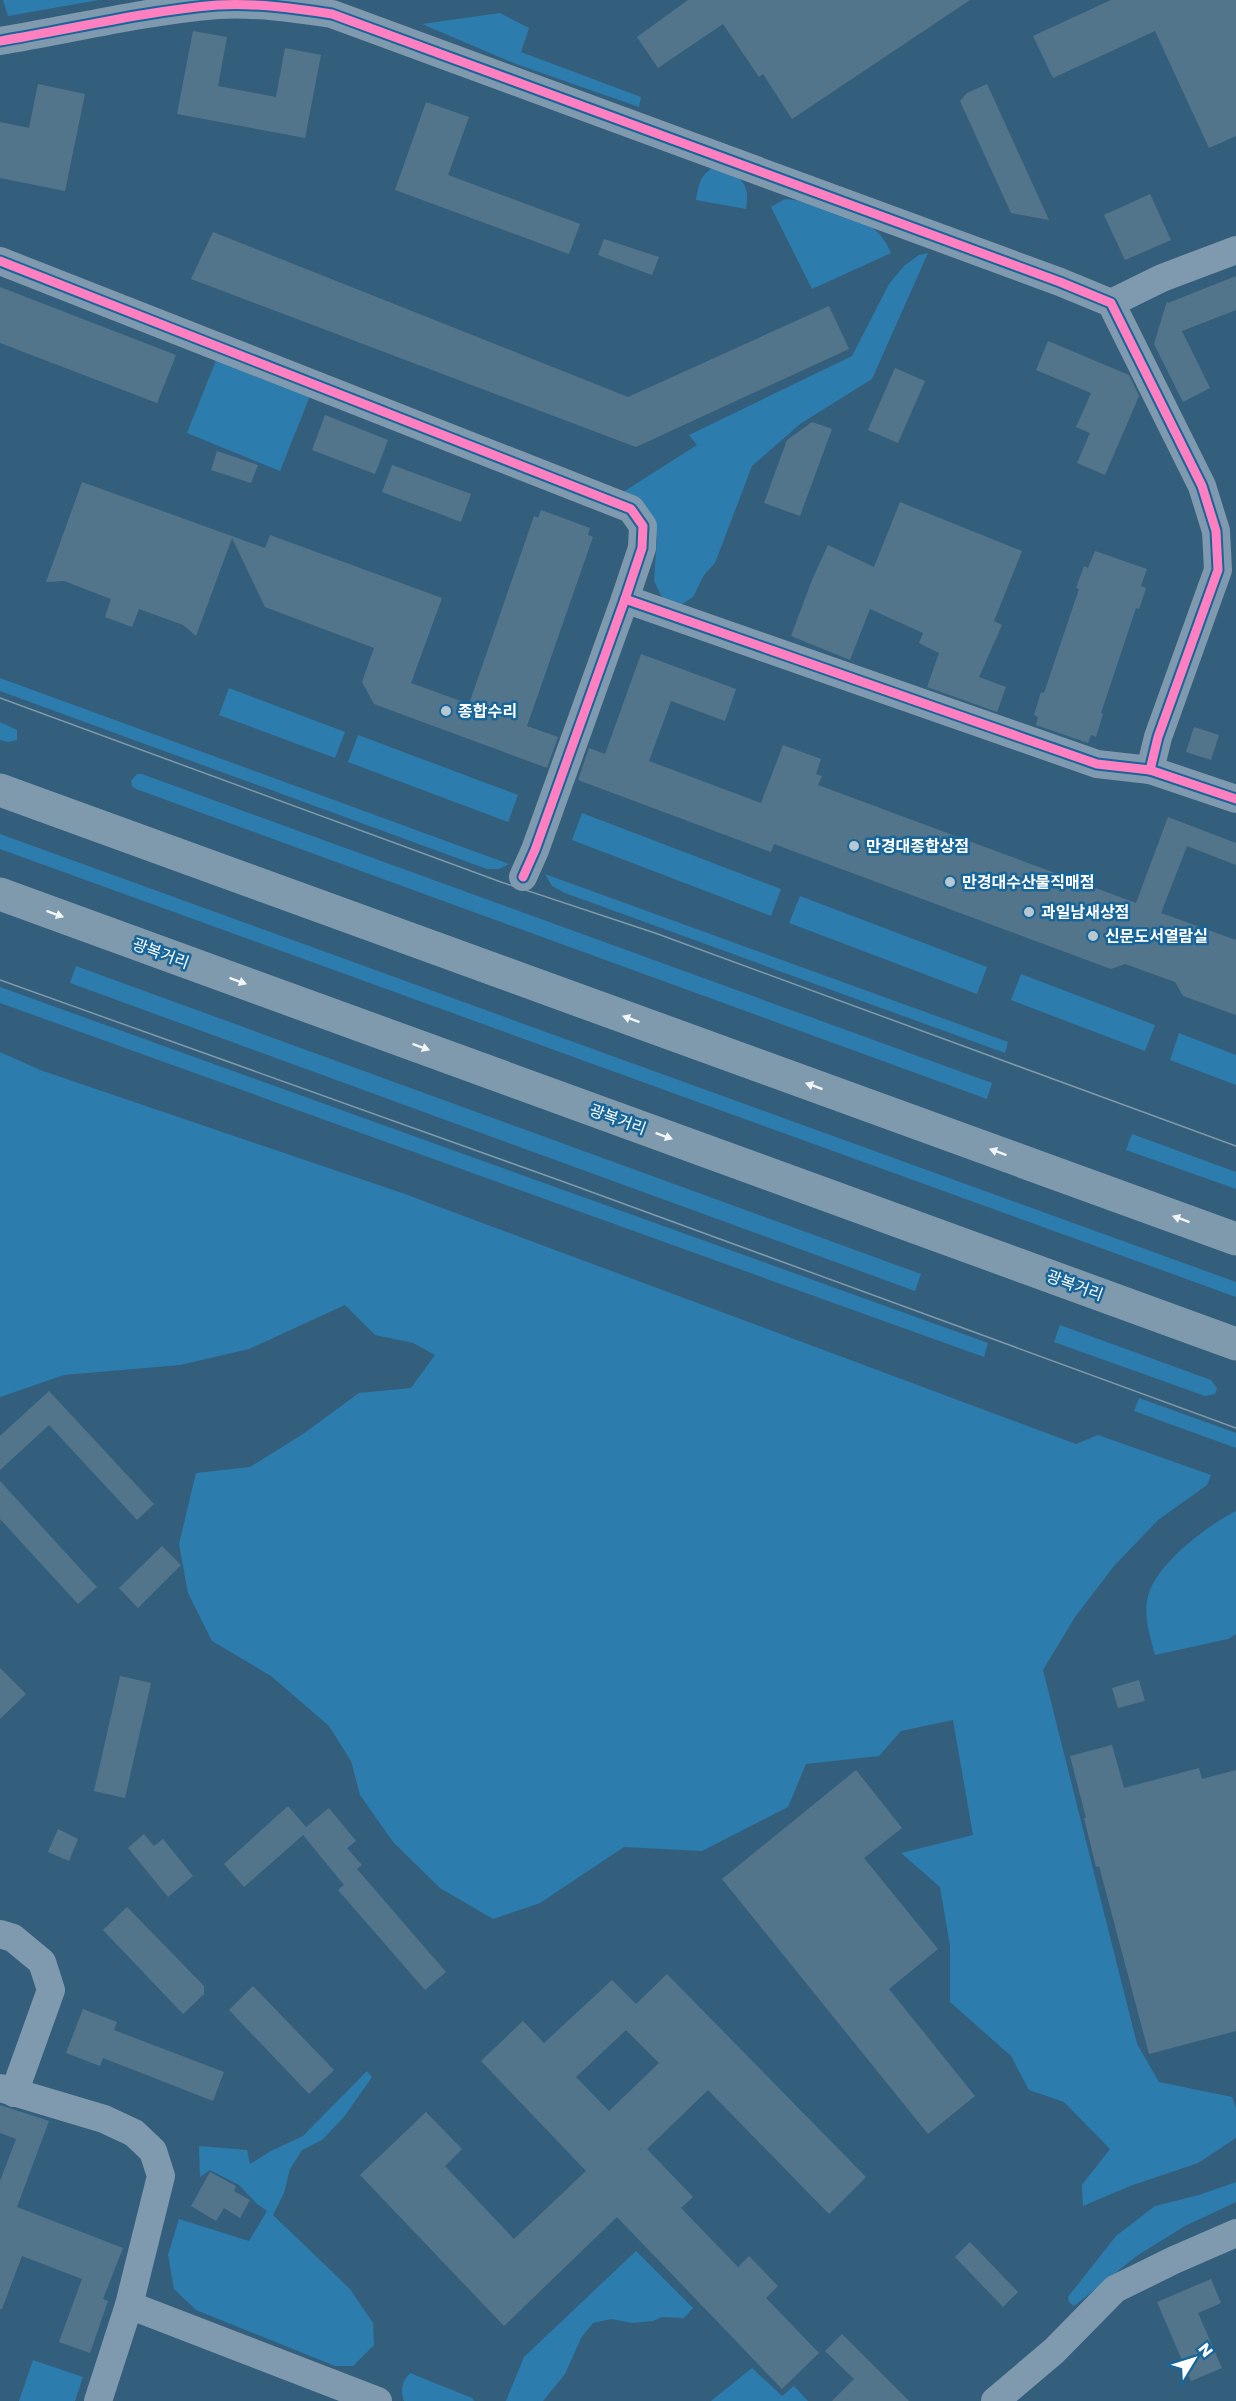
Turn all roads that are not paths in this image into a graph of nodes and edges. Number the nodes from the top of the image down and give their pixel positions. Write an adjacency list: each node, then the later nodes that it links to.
1 (340, 7): 2 (street); 5 (street)
2 (0, 41)
3 (1236, 250): 5 (street)
4 (0, 261): 6 (street)
5 (1111, 303): 7 (street)
6 (626, 598): 7 (street); 10 (street)
7 (1150, 770): 9 (street)
8 (0, 790): 12 (highway, one-way to 8)
9 (1236, 799)
10 (523, 877)
11 (0, 894): 13 (highway, 광복거리, one-way to 13)
12 (1236, 1239)
13 (1236, 1344)
14 (0, 1934): 15 (street)
15 (7, 2091): 17 (street)
16 (1236, 2233): 20 (street)
17 (129, 2305): 18 (street); 19 (street)
18 (98, 2401)
19 (378, 2401)
20 (994, 2401)

